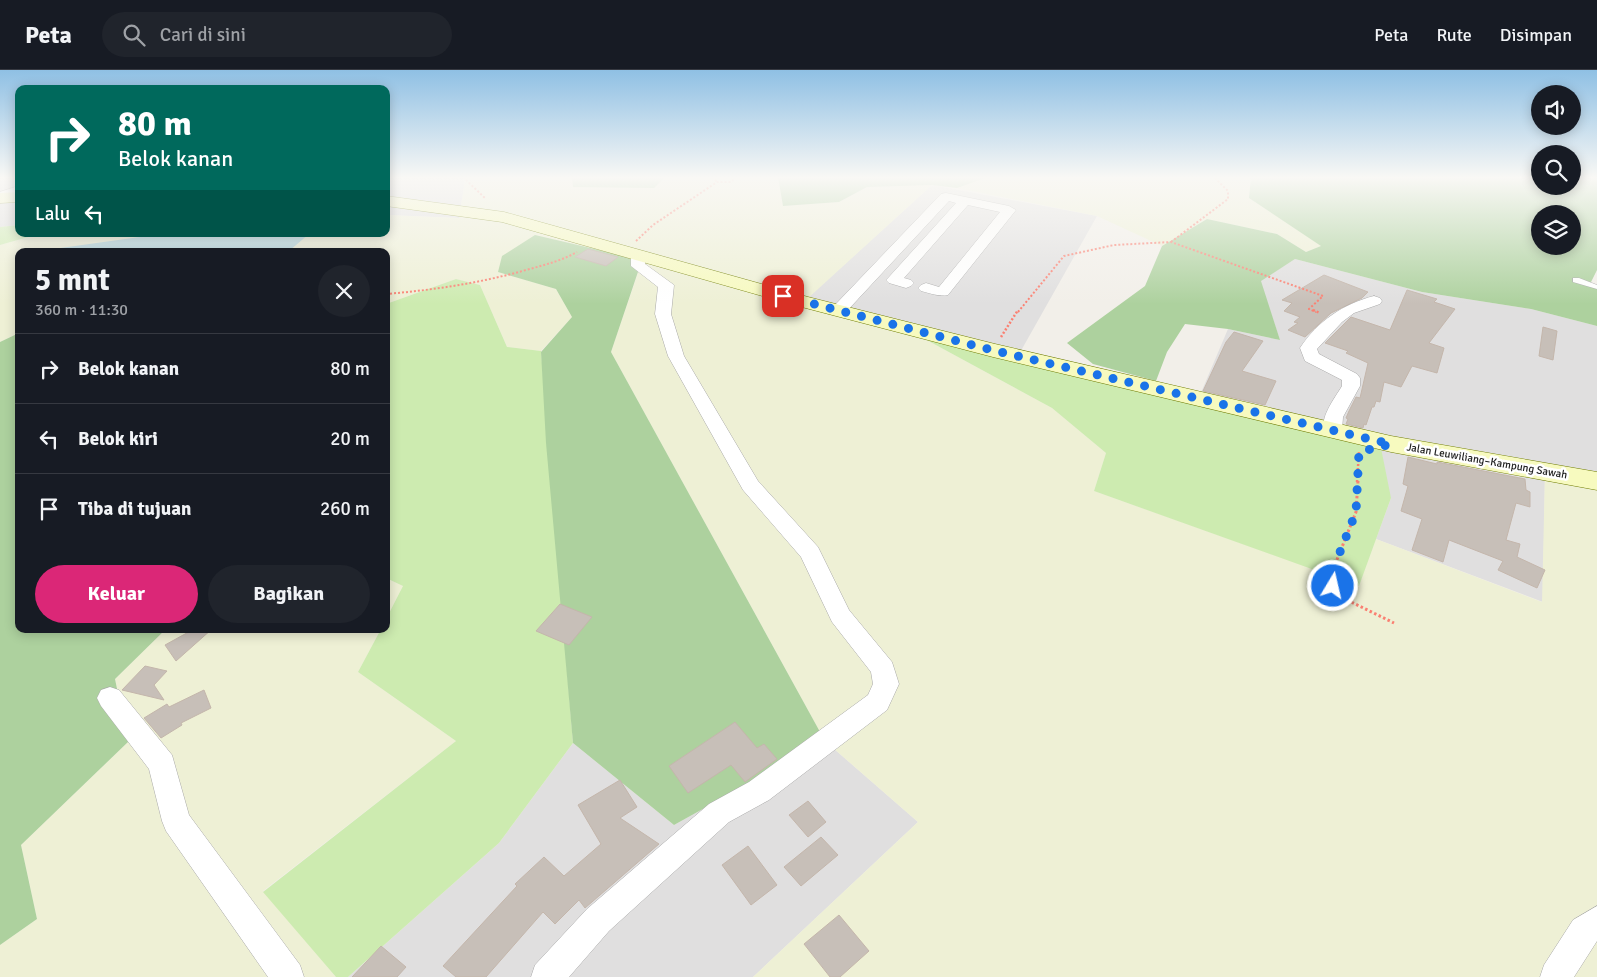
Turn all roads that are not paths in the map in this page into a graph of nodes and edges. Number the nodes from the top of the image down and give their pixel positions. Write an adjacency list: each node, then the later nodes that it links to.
1 (512, 219): 5 (main road, Jalan Leuwiliang–Kampung Sawah)
2 (925, 219): 11 (street)
3 (949, 219): 7 (street)
4 (1001, 219): 9 (street)
5 (631, 253): 11 (main road, Jalan Leuwiliang–Kampung Sawah); 17 (street)
6 (1576, 280): 8 (lane)
7 (906, 283)
8 (1597, 287)
9 (926, 288)
10 (1374, 301): 12 (street)
11 (840, 309): 12 (main road, Jalan Leuwiliang–Kampung Sawah)
12 (1333, 430): 13 (main road, Jalan Leuwiliang–Kampung Sawah)
13 (1597, 481)
14 (110, 698): 16 (street)
15 (1597, 922): 18 (street)
16 (288, 977)
17 (547, 977)
18 (1556, 977)

